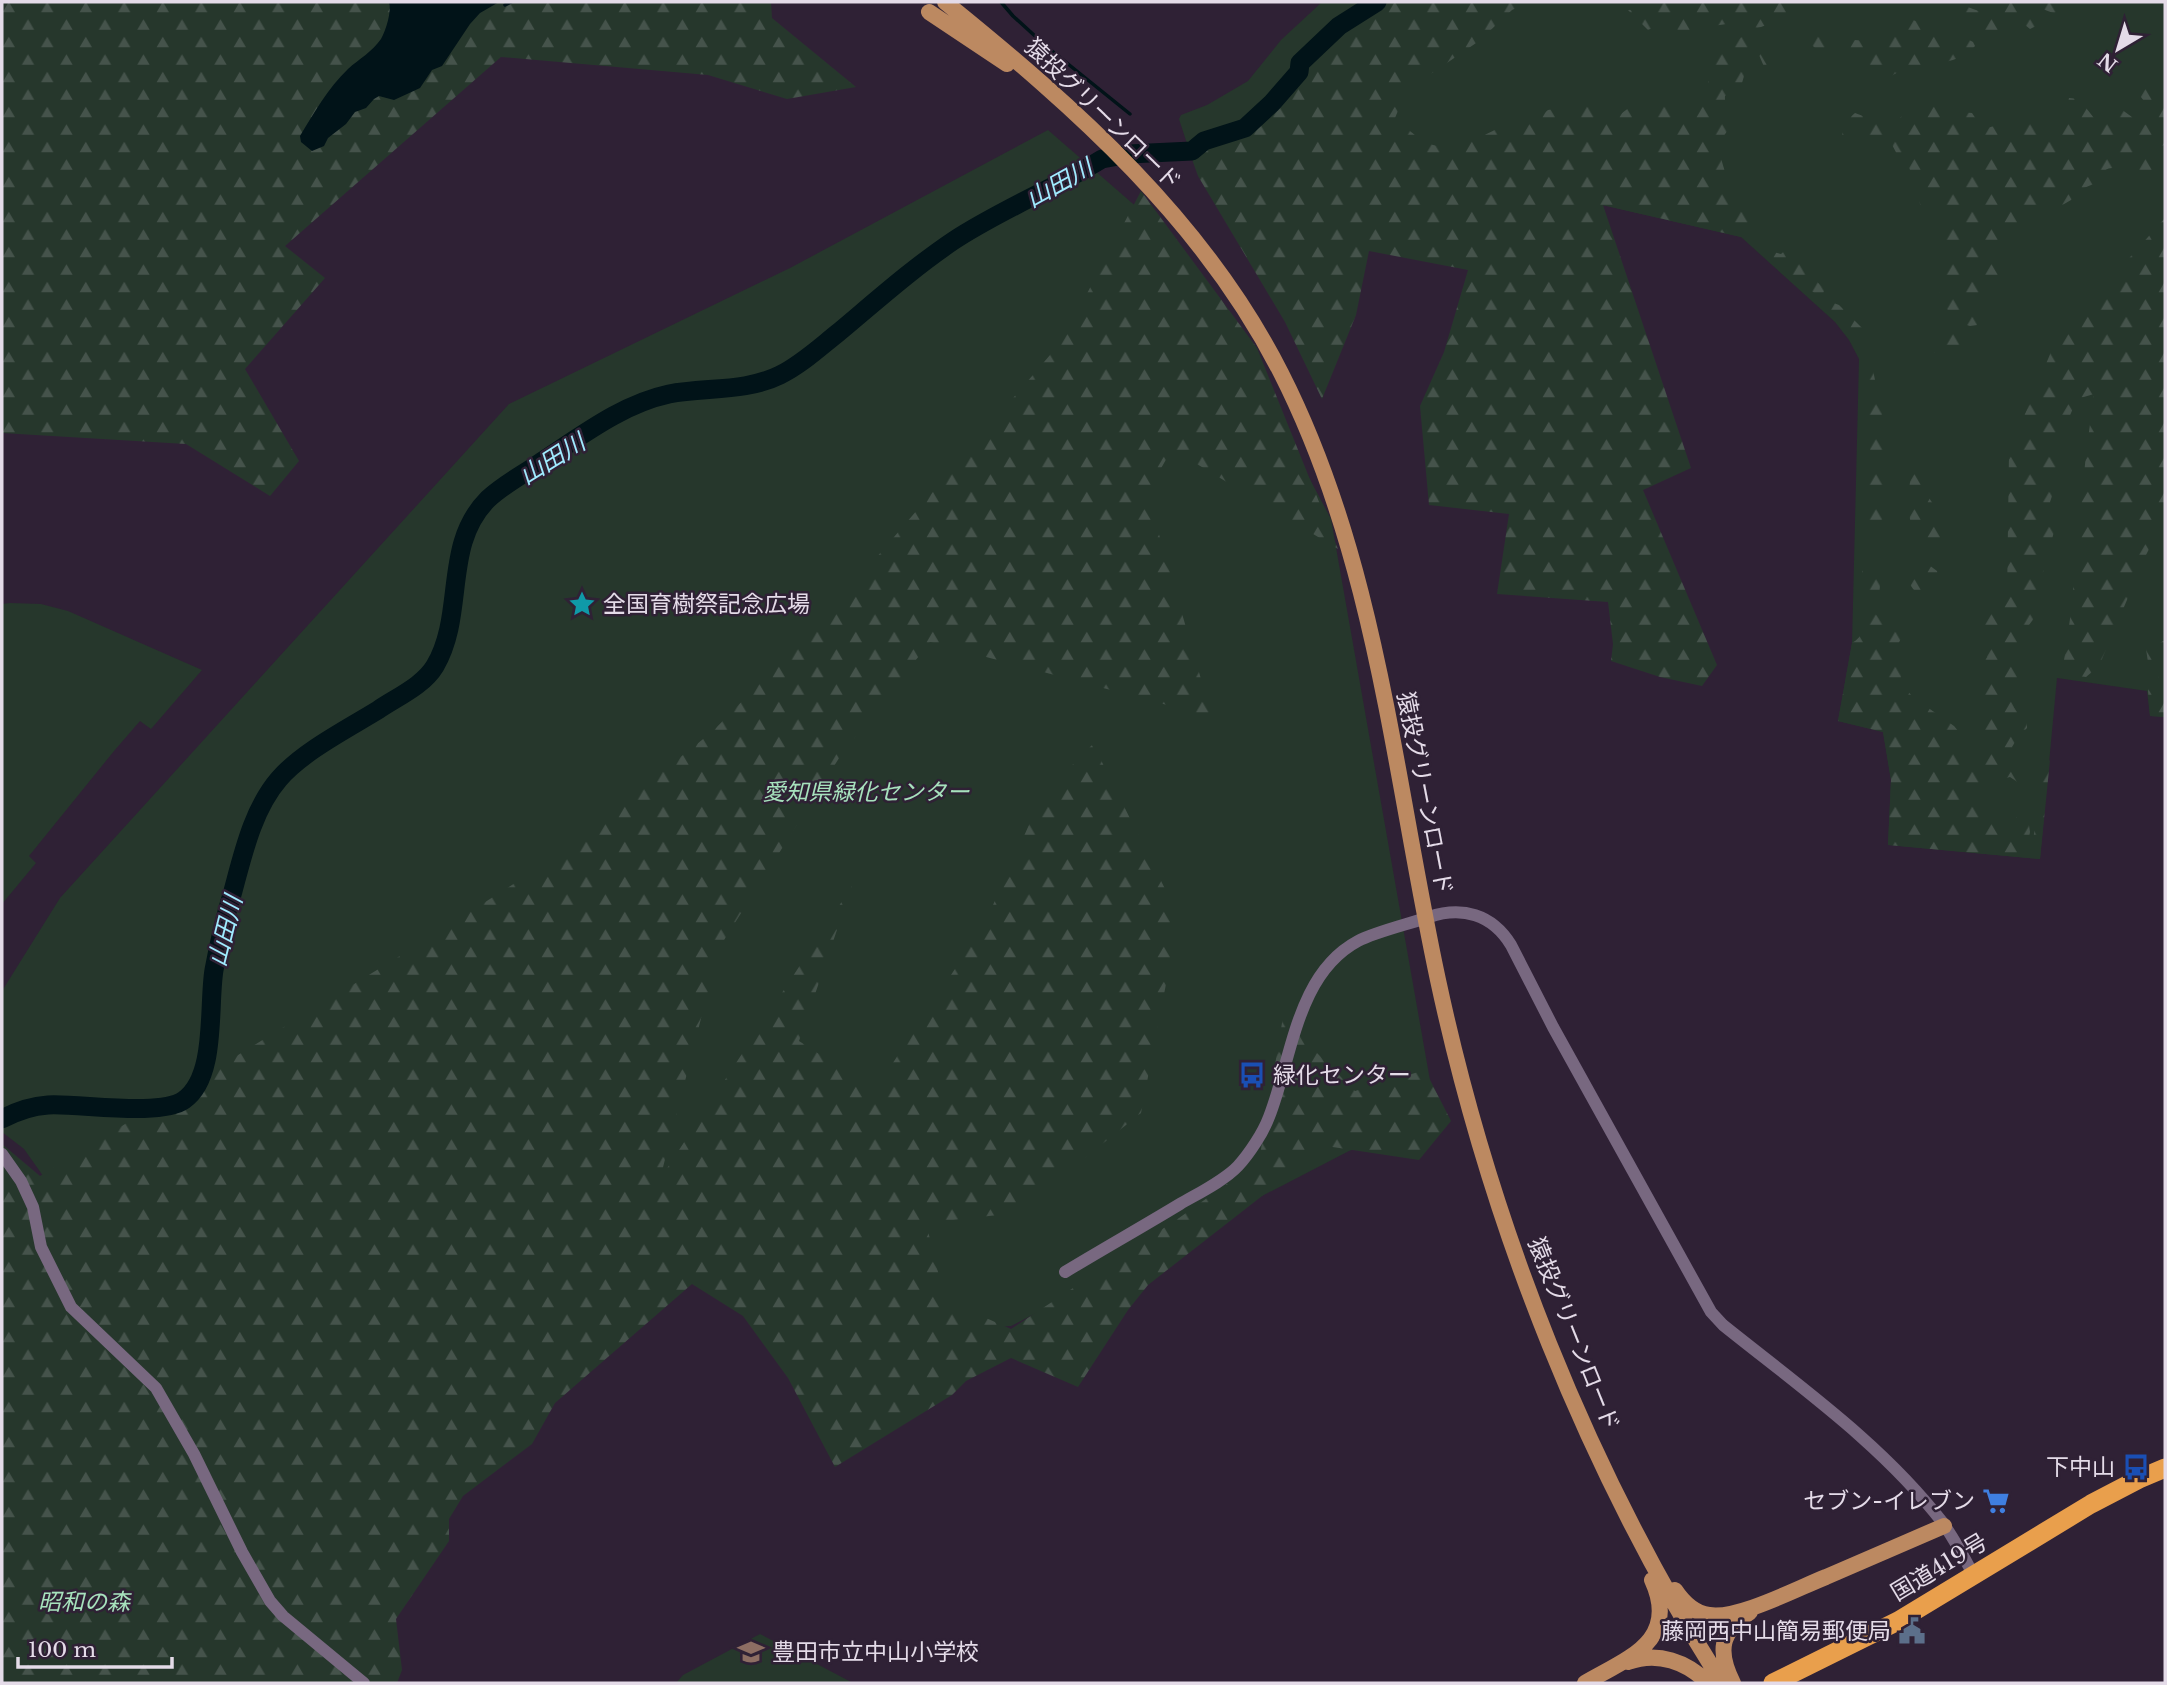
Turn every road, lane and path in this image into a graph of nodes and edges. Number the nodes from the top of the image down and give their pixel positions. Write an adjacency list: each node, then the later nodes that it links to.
1 (945, 2): 3 (main road, 猿投グリーンロード)
2 (929, 12): 3 (main road)
3 (1072, 109): 6 (main road, 猿投グリーンロード)
4 (2, 1154): 13 (street)
5 (1065, 1272): 9 (street)
6 (1596, 1450): 8 (main road, 猿投グリーンロード); 12 (main road)
7 (2165, 1468): 10 (highway, 国道419号)
8 (1613, 1486): 11 (main road); 16 (main road, 猿投グリーンロード)
9 (1944, 1526): 10 (street); 11 (main road)
10 (1973, 1574): 18 (highway, 国道419号)
11 (1764, 1603): 17 (main road)
12 (1603, 1672): 14 (main road); 15 (main road)
13 (364, 1683)
14 (1585, 1683)
15 (1708, 1683)
16 (1721, 1683)
17 (1733, 1683)
18 (1773, 1683)

